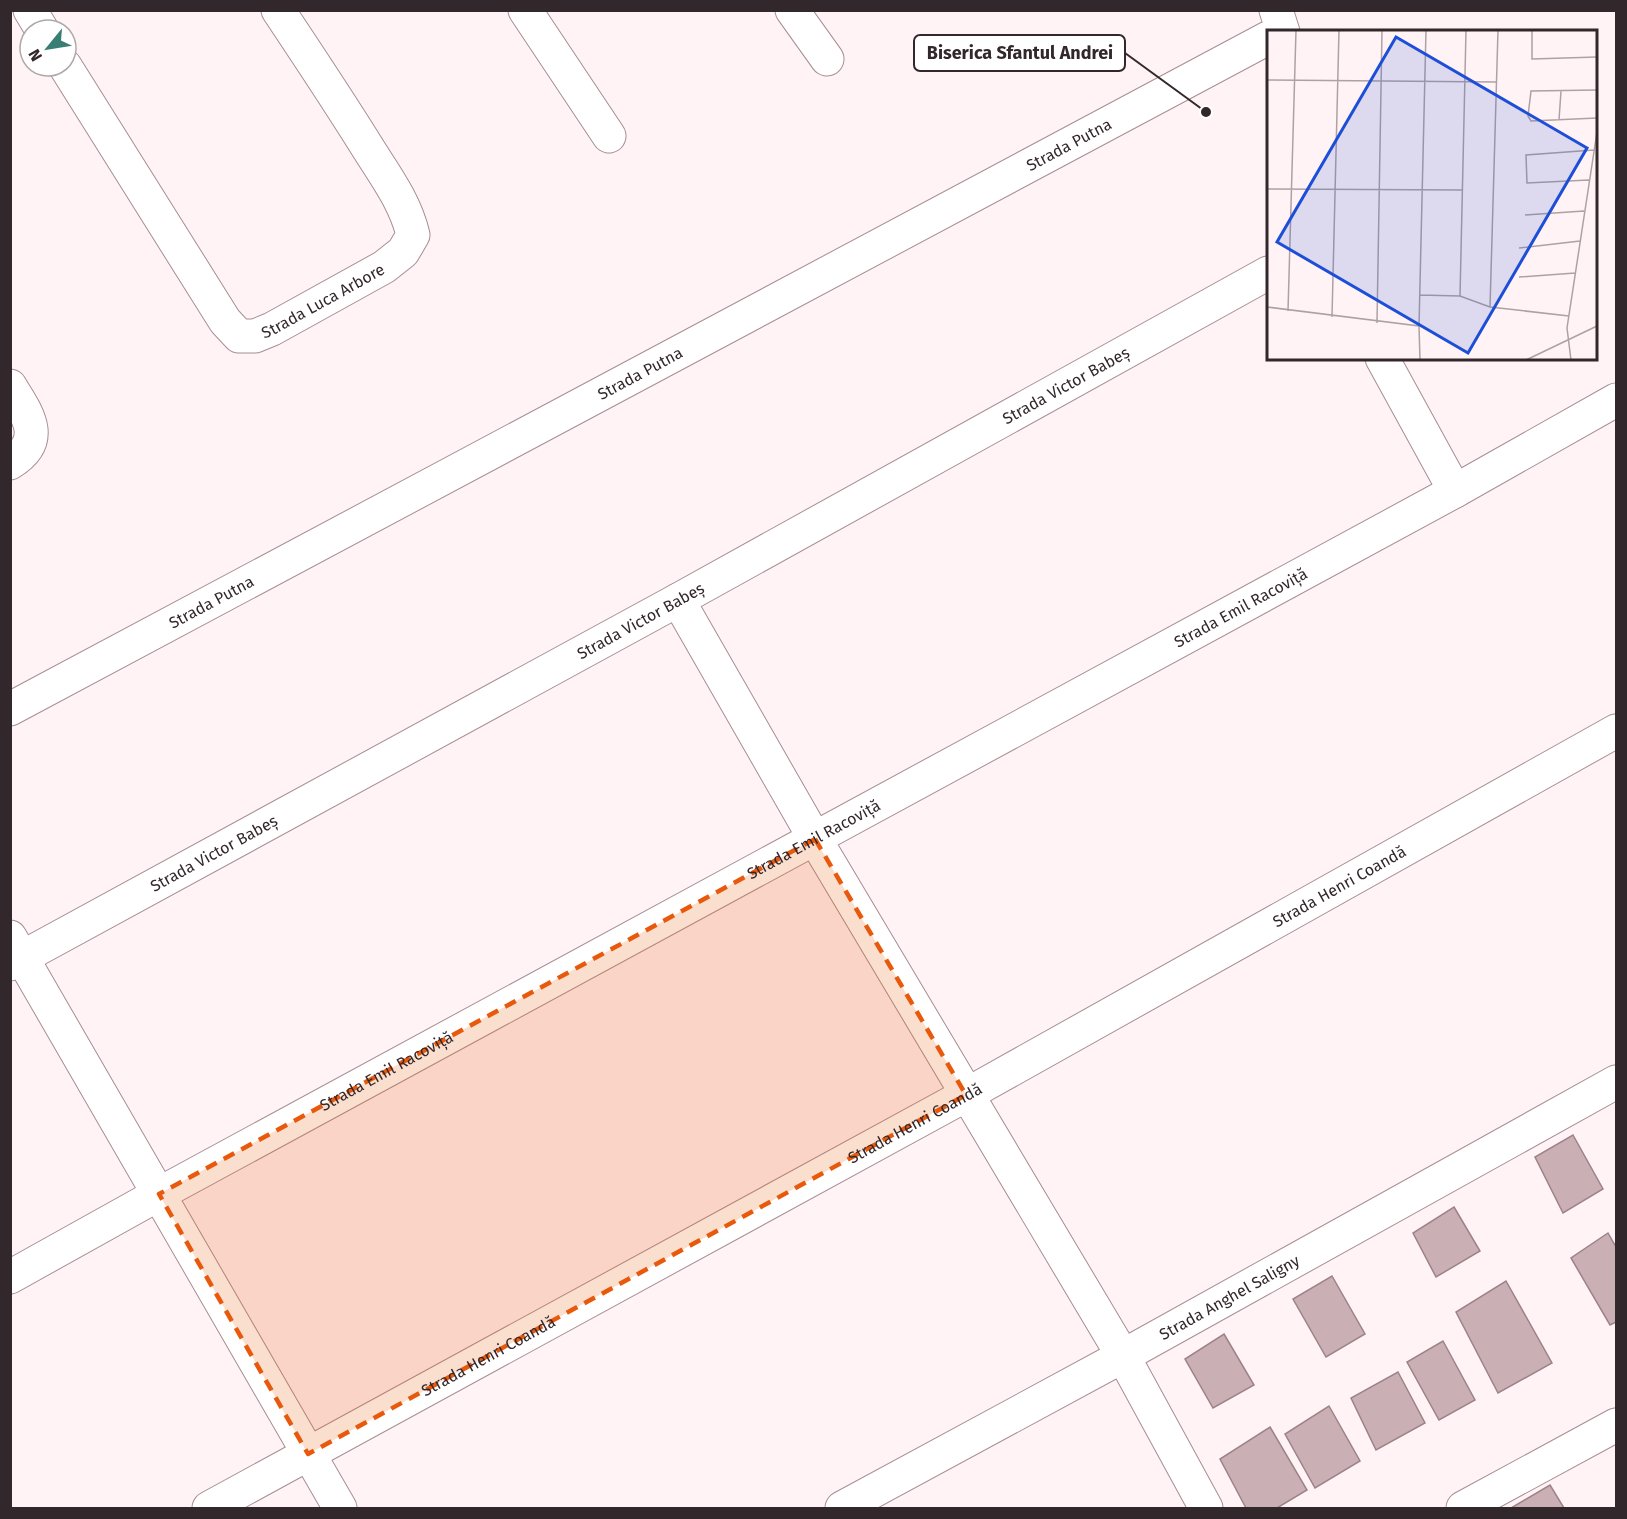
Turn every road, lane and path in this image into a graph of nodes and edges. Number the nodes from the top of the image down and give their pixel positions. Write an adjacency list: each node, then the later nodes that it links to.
1 (278, 10): 6 (street, Strada Luca Arbore)
2 (525, 10): 7 (street)
3 (792, 10): 5 (street)
4 (1267, 34): 15 (street, Strada Putna)
5 (827, 59)
6 (73, 78)
7 (609, 136)
8 (1267, 274): 14 (street, Strada Victor Babeș)
9 (1383, 360): 13 (street)
10 (10, 386): 12 (street)
11 (1617, 400): 13 (street, Strada Emil Racoviță)
12 (10, 464)
13 (1455, 491): 17 (street, Strada Emil Racoviță)
14 (678, 600): 17 (street); 18 (street, Strada Victor Babeș)
15 (10, 709)
16 (1617, 731): 20 (street, Strada Henri Coandă)
17 (815, 839): 20 (street); 21 (street, Strada Emil Racoviță)
18 (14, 953): 21 (street)
19 (1617, 1082): 23 (street, Strada Anghel Saligny)
20 (966, 1095): 23 (street); 25 (street, Strada Henri Coandă)
21 (159, 1194): 22 (street, Strada Emil Racoviță); 25 (street)
22 (10, 1277)
23 (1123, 1356): 28 (street, Strada Anghel Saligny); 29 (street)
24 (1617, 1425): 30 (street)
25 (308, 1454): 26 (street, Strada Henri Coandă); 27 (street)
26 (209, 1509)
27 (340, 1509)
28 (842, 1509)
29 (1206, 1509)
30 (1463, 1509)

